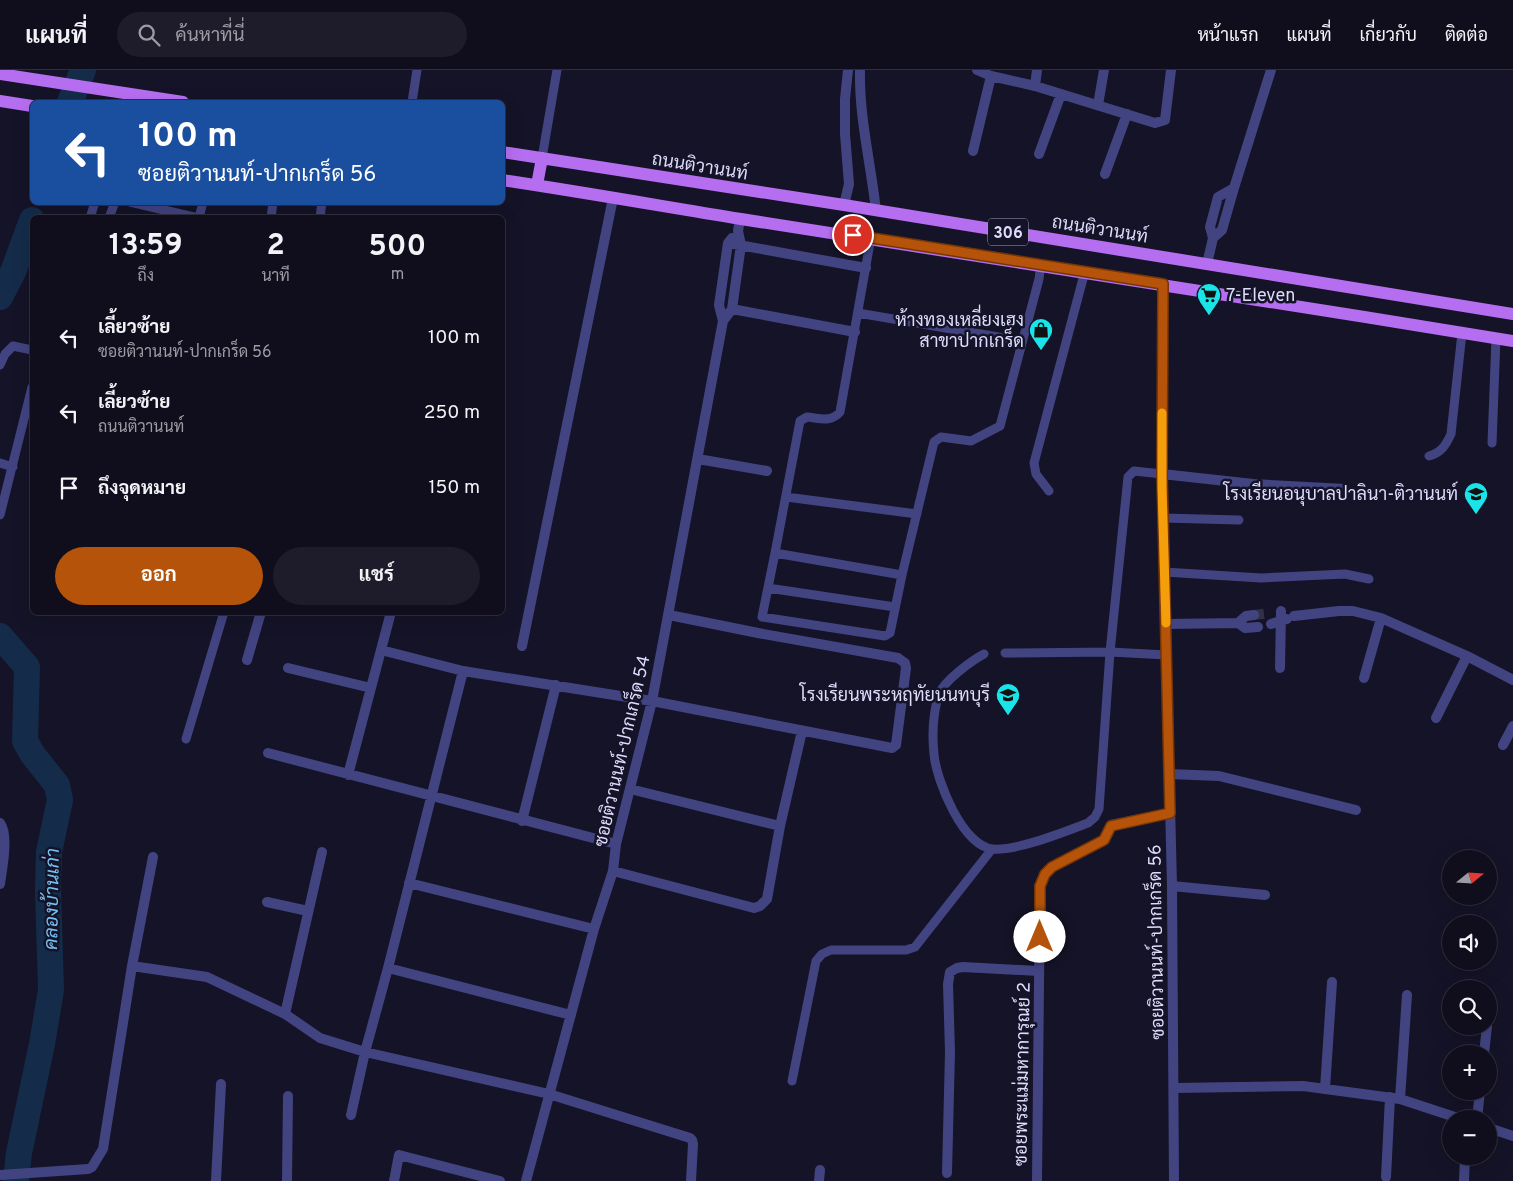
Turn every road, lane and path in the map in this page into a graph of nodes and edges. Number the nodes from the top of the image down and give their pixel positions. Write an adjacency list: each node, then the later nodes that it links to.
1 (418, 70): 15 (lane)
2 (557, 70): 23 (lane)
3 (848, 70): 29 (street)
4 (860, 70): 30 (street)
5 (977, 70): 11 (street)
6 (1037, 70): 12 (street)
7 (1104, 70): 17 (street)
8 (1171, 70): 19 (street)
9 (1271, 70): 37 (street)
10 (3, 73): 14 (main road)
11 (991, 76): 12 (street); 20 (street)
12 (1034, 86): 13 (street)
13 (1061, 94): 17 (street); 22 (street)
14 (169, 100)
15 (412, 100)
16 (0, 101): 18 (main road)
17 (1098, 105): 19 (street)
18 (30, 106)
19 (1127, 114): 24 (street)
20 (973, 151)
21 (505, 152): 23 (main road, ถนนติวานนท์ / 306)
22 (1040, 154)
23 (542, 158): 26 (main road); 29 (main road, ถนนติวานนท์ / 306)
24 (1105, 174)
25 (505, 180): 26 (main road, 306)
26 (537, 185): 27 (main road, 306)
27 (613, 198): 32 (main road, 306); 84 (street)
28 (143, 205): 31 (lane)
29 (844, 205): 30 (main road, ถนนติวานนท์ / 306)
30 (876, 211): 37 (main road, ถนนติวานนท์ / 306)
31 (186, 215)
32 (739, 225): 33 (main road, 306); 34 (street); 35 (street, ซอยติวานนท์-ปากเกร็ด 54)
33 (871, 237): 36 (main road, 306); 38 (lane)
34 (728, 243): 35 (street); 44 (street, ซอยติวานนท์-ปากเกร็ด 54)
35 (741, 245): 38 (street); 41 (street, ซอยติวานนท์-ปากเกร็ด 54)
36 (1041, 264): 39 (main road, 306); 48 (lane)
37 (1206, 264): 43 (main road, ถนนติวานนท์ / 306)
38 (866, 268): 42 (lane)
39 (1085, 271): 40 (main road, 306); 61 (lane)
40 (1163, 284): 46 (main road, 306); 59 (street, ซอยติวานนท์-ปากเกร็ด 56)
41 (732, 309): 44 (street, ซอยติวานนท์-ปากเกร็ด 54); 45 (street)
42 (858, 312): 45 (lane); 48 (lane)
43 (1513, 314)
44 (723, 321): 55 (street, ซอยติวานนท์-ปากเกร็ด 54)
45 (855, 332): 62 (lane)
46 (1462, 332): 47 (main road, 306); 54 (lane)
47 (1496, 338): 49 (main road, 306); 53 (lane)
48 (1022, 341): 63 (lane)
49 (1513, 341)
50 (30, 350): 51 (lane)
51 (0, 365)
52 (30, 395): 57 (lane)
53 (1492, 443)
54 (1429, 456)
55 (698, 459): 58 (street); 77 (street, ซอยติวานนท์-ปากเกร็ด 54)
56 (0, 463): 57 (lane)
57 (13, 467): 64 (lane)
58 (767, 471)
59 (1162, 474): 60 (street); 65 (street, ซอยติวานนท์-ปากเกร็ด 56); 86 (lane)
60 (1345, 489)
61 (1049, 490)
62 (786, 497): 63 (lane); 67 (lane)
63 (917, 514): 69 (lane)
64 (0, 515)
65 (1163, 518): 66 (lane); 68 (street, ซอยติวานนท์-ปากเกร็ด 56)
66 (1239, 520)
67 (775, 553): 69 (lane); 71 (lane)
68 (1164, 572): 70 (lane); 82 (street, ซอยติวานนท์-ปากเกร็ด 56)
69 (902, 575): 72 (lane)
70 (1369, 579)
71 (768, 588): 72 (lane); 72 (lane)
72 (895, 607)
73 (1269, 612): 80 (street)
74 (223, 615): 103 (lane)
75 (260, 615): 91 (street)
76 (390, 615): 85 (street)
77 (669, 615): 99 (street, ซอยติวานนท์-ปากเกร็ด 54); 102 (street)
78 (1254, 615): 81 (street)
79 (1381, 618): 80 (street); 90 (street); 95 (street)
80 (1278, 619): 93 (street)
81 (1238, 623): 82 (street); 83 (street)
82 (1166, 624): 89 (street, ซอยติวานนท์-ปากเกร็ด 56)
83 (1258, 627)
84 (522, 646)
85 (381, 650): 94 (street); 98 (street)
86 (1110, 652): 87 (lane); 89 (lane); 116 (lane)
87 (1005, 653)
88 (984, 654): 116 (lane)
89 (1167, 655): 106 (street, ซอยติวานนท์-ปากเกร็ด 56)
90 (1467, 656): 96 (street); 100 (street)
91 (247, 660)
92 (288, 668): 98 (street)
93 (1280, 668)
94 (463, 671): 97 (street); 109 (street)
95 (1364, 678)
96 (1513, 680)
97 (556, 685): 99 (street); 112 (street)
98 (371, 688): 107 (street)
99 (652, 701): 102 (street); 108 (street, ซอยติวานนท์-ปากเกร็ด 54)
100 (1436, 718)
101 (1513, 726): 104 (street)
102 (802, 731): 114 (street)
103 (186, 739)
104 (1503, 745)
105 (268, 753): 107 (street)
106 (1169, 774): 110 (street); 111 (street, ซอยติวานนท์-ปากเกร็ด 56)
107 (348, 775): 109 (street)
108 (630, 789): 114 (street); 115 (street, ซอยติวานนท์-ปากเกร็ด 54)
109 (432, 796): 112 (street); 120 (street)
110 (1356, 810)
111 (1170, 813): 122 (street, ซอยติวานนท์-ปากเกร็ด 56); 129 (street, ซอยพระแม่มหาการุณย์ 2)
112 (522, 820): 115 (street)
113 (0, 823): 121 (street)
114 (780, 826): 119 (street)
115 (616, 844): 119 (street, ซอยติวานนท์-ปากเกร็ด 54)
116 (992, 849): 135 (lane)
117 (322, 852): 125 (street)
118 (153, 857): 127 (street)
119 (613, 871): 126 (street, ซอยติวานนท์-ปากเกร็ด 54)
120 (409, 883): 126 (street); 128 (street)
121 (0, 884)
122 (1172, 886): 123 (street); 137 (street, ซอยติวานนท์-ปากเกร็ด 56)
123 (1265, 895)
124 (267, 902): 125 (street)
125 (308, 911): 132 (street)
126 (594, 929): 133 (street, ซอยติวานนท์-ปากเกร็ด 54)
127 (132, 966): 132 (street); 148 (street)
128 (388, 968): 133 (street); 134 (street)
129 (1039, 971): 147 (street); 156 (street, ซอยพระแม่มหาการุณย์ 2)
130 (1332, 982): 138 (street)
131 (1407, 995): 141 (street)
132 (285, 1014): 134 (street)
133 (571, 1015): 139 (street, ซอยติวานนท์-ปากเกร็ด 54)
134 (364, 1052): 139 (street); 143 (street)
135 (792, 1081)
136 (221, 1084): 150 (street)
137 (1174, 1088): 138 (street); 157 (street, ซอยติวานนท์-ปากเกร็ด 56)
138 (1325, 1088): 141 (street)
139 (549, 1094): 154 (street, ซอยติวานนท์-ปากเกร็ด 54); 155 (street)
140 (288, 1096): 151 (street)
141 (1395, 1098): 142 (street); 149 (street)
142 (1442, 1113)
143 (351, 1115)
144 (1497, 1131): 145 (street)
145 (1513, 1136)
146 (1465, 1165): 158 (street)
147 (947, 1173)
148 (3, 1174)
149 (1386, 1177)
150 (216, 1181)
151 (287, 1181)
152 (394, 1181): 153 (street)
153 (500, 1181)
154 (526, 1181)
155 (691, 1181)
156 (1037, 1181)
157 (1174, 1181)
158 (1464, 1181)

